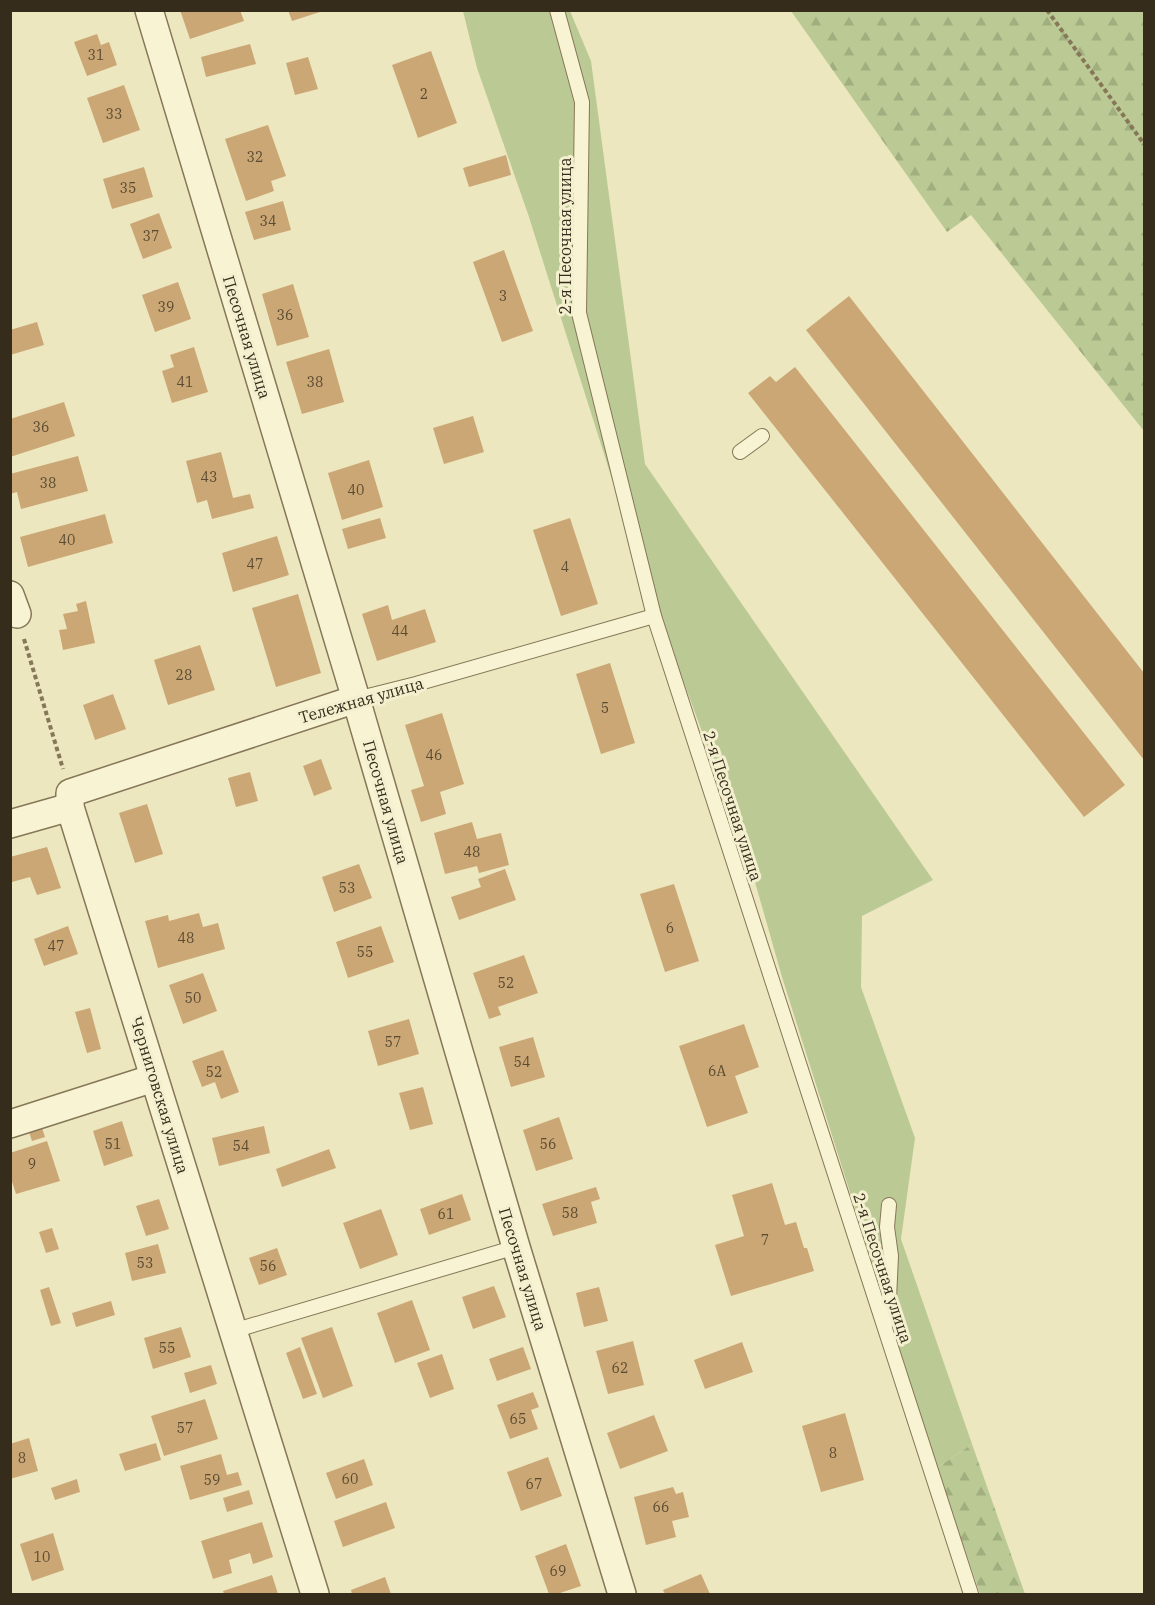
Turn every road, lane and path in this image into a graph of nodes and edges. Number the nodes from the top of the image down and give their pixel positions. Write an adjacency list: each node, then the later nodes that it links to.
1 (149, 10): 9 (street, Песочная улица)
2 (557, 10): 8 (lane, 2-я Песочная улица)
3 (1047, 10): 4 (path)
4 (1144, 144)
5 (762, 436): 6 (lane)
6 (740, 452)
7 (14, 604): 10 (path)
8 (654, 616): 9 (lane, Тележная улица); 16 (lane, 2-я Песочная улица)
9 (356, 699): 10 (street, Тележная улица); 15 (street, Песочная улица)
10 (70, 800): 11 (street, Тележная улица); 12 (street, Черниговская улица)
11 (10, 824)
12 (154, 1078): 13 (street); 17 (street, Черниговская улица)
13 (10, 1124)
14 (889, 1205): 16 (lane)
15 (516, 1247): 17 (lane); 19 (street, Песочная улица)
16 (885, 1327): 20 (lane, 2-я Песочная улица)
17 (233, 1331): 18 (street, Черниговская улица)
18 (315, 1594)
19 (622, 1594)
20 (971, 1594)

